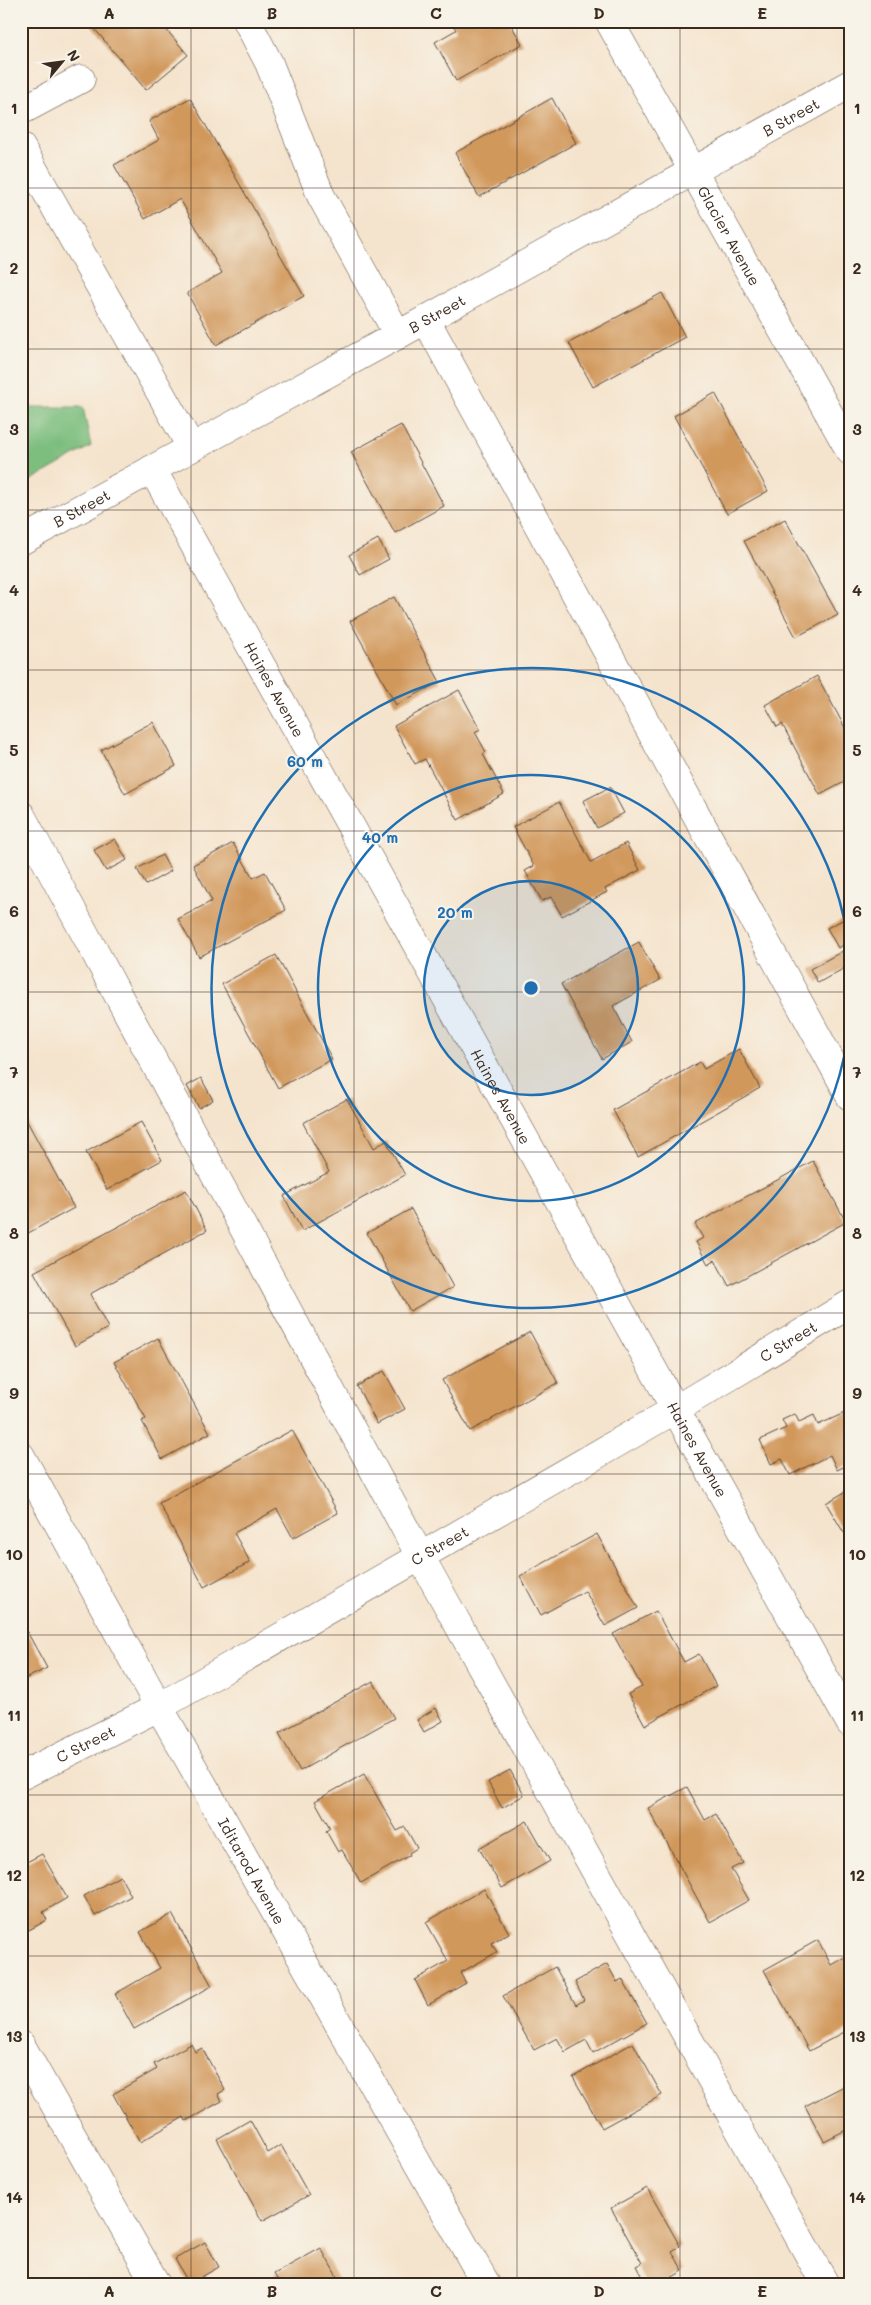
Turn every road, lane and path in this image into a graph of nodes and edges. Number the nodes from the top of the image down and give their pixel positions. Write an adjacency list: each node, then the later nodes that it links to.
1 (247, 21): 9 (street)
2 (609, 21): 7 (street, Glacier Avenue)
3 (81, 79): 5 (street)
4 (850, 84): 7 (street, B Street)
5 (21, 111)
6 (21, 147): 10 (street)
7 (692, 171): 8 (street, B Street); 11 (street, Glacier Avenue)
8 (426, 320): 9 (street, B Street); 15 (street)
9 (398, 335): 10 (street, B Street)
10 (191, 447): 12 (street, B Street)
11 (850, 451)
12 (152, 469): 13 (street, B Street); 17 (street, Haines Avenue)
13 (21, 541)
14 (21, 815): 19 (street)
15 (850, 1096)
16 (850, 1304): 17 (street, C Street)
17 (676, 1409): 19 (street, C Street); 21 (street, Haines Avenue)
18 (21, 1456): 20 (street, Iditarod Avenue)
19 (420, 1556): 20 (street, C Street); 26 (street)
20 (159, 1707): 22 (street, C Street); 25 (street, Iditarod Avenue)
21 (850, 1723)
22 (21, 1776)
23 (21, 2044): 24 (street)
24 (156, 2284)
25 (486, 2284)
26 (825, 2284)

